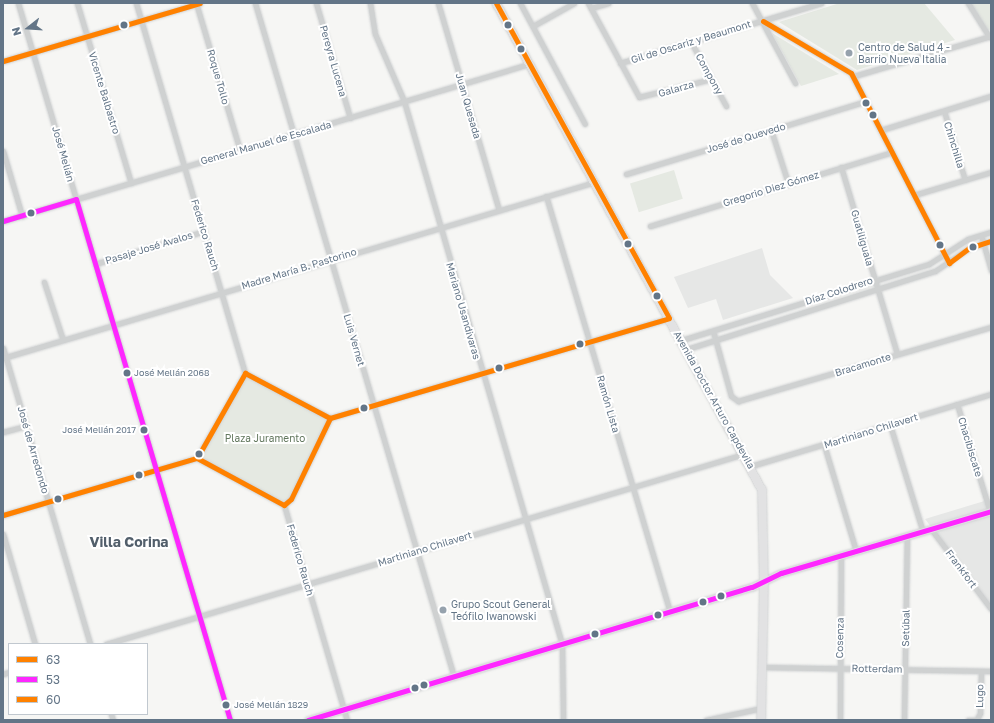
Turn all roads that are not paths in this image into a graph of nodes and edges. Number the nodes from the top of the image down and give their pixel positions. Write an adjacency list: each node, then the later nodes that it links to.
1 (18, 3): 23 (street, José Melián)
2 (77, 3): 20 (street, Vicente Balbastro)
3 (136, 3): 17 (street, Federico Rauch)
4 (198, 3): 17 (street); 42 (street, Roque Tollo)
5 (255, 3): 40 (street, Luis Vernet)
6 (316, 3): 36 (street, Pereyra Lucena)
7 (370, 3): 33 (street, Mariano Usandivaras)
8 (438, 3): 30 (street, Juan Quesada)
9 (496, 3): 26 (main road, Avenida Doctor Arturo Capdevila)
10 (520, 3): 19 (street)
11 (574, 3): 19 (street)
12 (608, 3): 16 (street)
13 (752, 3): 18 (street)
14 (821, 3): 18 (street, Gil de Oscariz y Beaumont)
15 (968, 3): 21 (street)
16 (590, 6): 25 (street)
17 (141, 20): 20 (street); 44 (street, Federico Rauch)
18 (763, 21): 22 (street, Gil de Oscariz y Beaumont); 27 (street); 29 (street)
19 (532, 26): 37 (street)
20 (87, 36): 23 (street); 50 (street, Vicente Balbastro)
21 (990, 36): 27 (street)
22 (692, 42): 25 (street, Gil de Oscariz y Beaumont); 28 (street, Compony)
23 (32, 53): 24 (street); 54 (street, José Melián)
24 (3, 61)
25 (620, 63): 28 (street, Galarza)
26 (529, 64): 30 (street, General Manuel de Escalada); 49 (main road, Avenida Doctor Arturo Capdevila)
27 (854, 76): 32 (street)
28 (711, 79): 34 (street, Compony)
29 (795, 83)
30 (462, 84): 33 (street, General Manuel de Escalada); 55 (street, Juan Quesada)
31 (991, 96): 35 (street)
32 (866, 101): 38 (street, José de Quevedo); 39 (street)
33 (404, 102): 36 (street, General Manuel de Escalada); 59 (street, Mariano Usandivaras)
34 (726, 106)
35 (944, 111): 39 (street); 48 (street, Chinchilla)
36 (350, 118): 40 (street, General Manuel de Escalada)
37 (586, 124)
38 (771, 130): 47 (street, José de Quevedo); 51 (street)
39 (881, 130): 43 (street)
40 (293, 135): 42 (street, General Manuel de Escalada); 66 (street, Luis Vernet)
41 (3, 151): 56 (street)
42 (240, 151): 44 (street, General Manuel de Escalada)
43 (892, 152): 45 (street, Gregorio Diez Gómez); 52 (street)
44 (184, 167): 50 (street, General Manuel de Escalada); 60 (street, Federico Rauch)
45 (841, 167): 51 (street, Gregorio Diez Gómez); 70 (street, Guatiliguala)
46 (991, 172): 48 (street)
47 (626, 174)
48 (965, 180): 52 (street)
49 (595, 182): 53 (street, Madre María B. Pastorino); 74 (main road, Avenida Doctor Arturo Capdevila)
50 (131, 183): 54 (street, General Manuel de Escalada)
51 (788, 183): 58 (street, Gregorio Diez Gómez)
52 (914, 195): 65 (street)
53 (546, 196): 55 (street, Madre María B. Pastorino); 81 (street, Ramón Lista)
54 (76, 199): 56 (street, General Manuel de Escalada); 68 (street, José Melián)
55 (499, 210): 59 (street, Madre María B. Pastorino)
56 (22, 216): 57 (street, General Manuel de Escalada)
57 (3, 221)
58 (650, 226)
59 (439, 228): 66 (street, Madre María B. Pastorino); 87 (street, Mariano Usandivaras)
60 (204, 231): 68 (street, Pasaje José Avalos); 73 (street, Federico Rauch)
61 (991, 232): 62 (street, Díaz Colodrero)
62 (981, 235): 64 (street); 65 (street, Díaz Colodrero)
63 (991, 241): 64 (street, Díaz Colodrero)
64 (983, 243): 67 (street, Díaz Colodrero); 69 (street)
65 (945, 254): 67 (street); 70 (street, Díaz Colodrero)
66 (331, 260): 73 (street, Madre María B. Pastorino); 90 (street, Luis Vernet)
67 (949, 263): 72 (street, Díaz Colodrero)
68 (95, 264): 75 (street, José Melián)
69 (991, 271)
70 (874, 280): 72 (street, Guatiliguala); 77 (street, Díaz Colodrero)
71 (44, 282): 79 (street)
72 (877, 288): 78 (street, Díaz Colodrero); 84 (street, Guatiliguala)
73 (222, 293): 75 (street, Madre María B. Pastorino); 86 (street, Federico Rauch)
74 (669, 318): 80 (main road, Avenida Doctor Arturo Capdevila); 81 (street)
75 (113, 326): 79 (street, Madre María B. Pastorino); 99 (street, José Melián)
76 (991, 327): 84 (street, Bracamonte)
77 (713, 331): 78 (street); 80 (street, Díaz Colodrero)
78 (715, 339): 83 (street, Díaz Colodrero); 84 (street, Bracamonte)
79 (63, 340): 85 (street, Madre María B. Pastorino)
80 (682, 340): 83 (main road, Avenida Doctor Arturo Capdevila)
81 (590, 341): 87 (street); 100 (street, Ramón Lista)
82 (3, 348): 85 (street, José de Arredondo)
83 (687, 349): 96 (main road, Avenida Doctor Arturo Capdevila)
84 (897, 354)
85 (4, 358): 93 (street, José de Arredondo)
86 (245, 373): 91 (street); 97 (street)
87 (481, 374): 90 (street); 105 (street, Mariano Usandivaras)
88 (991, 394): 89 (street, Martiniano Chilavert)
89 (957, 404): 92 (street, Martiniano Chilavert); 103 (street, Chacibiscate)
90 (374, 406): 91 (street); 111 (street, Luis Vernet)
91 (330, 418): 102 (street)
92 (890, 425): 95 (street, Martiniano Chilavert); 107 (street)
93 (26, 426): 94 (street); 101 (street, José de Arredondo)
94 (3, 432)
95 (824, 445): 98 (street, Martiniano Chilavert); 110 (street)
96 (744, 454): 98 (main road, Avenida Doctor Arturo Capdevila); 100 (street, Martiniano Chilavert)
97 (197, 458): 99 (street); 102 (street)
98 (751, 466): 113 (main road, Avenida Doctor Arturo Capdevila)
99 (156, 471): 101 (street); 117 (street, José Melián)
100 (633, 488): 105 (street, Martiniano Chilavert); 116 (street, Ramón Lista)
101 (48, 502): 104 (street); 119 (street, José de Arredondo)
102 (284, 504): 114 (street, Federico Rauch)
103 (990, 511): 106 (main road)
104 (3, 515)
105 (525, 520): 111 (street, Martiniano Chilavert); 121 (street, Mariano Usandivaras)
106 (931, 529): 107 (main road); 115 (street, Frankfort)
107 (923, 532): 109 (main road)
108 (3, 534): 118 (street)
109 (907, 536): 110 (main road); 124 (street, Setúbal)
110 (856, 551): 112 (main road)
111 (417, 552): 114 (street, Martiniano Chilavert); 127 (street, Luis Vernet)
112 (841, 555): 113 (main road); 123 (street, Cosenza)
113 (764, 582): 116 (main road); 122 (main road, Avenida Doctor Arturo Capdevila)
114 (307, 585): 117 (street, Martiniano Chilavert); 129 (street, Federico Rauch)
115 (991, 608)
116 (670, 612): 121 (main road)
117 (199, 617): 120 (street, Martiniano Chilavert); 130 (street, José Melián)
118 (35, 643)
119 (90, 643)
120 (109, 643)
121 (562, 644): 127 (main road); 133 (street, Mariano Usandivaras)
122 (763, 667): 123 (street, Rotterdam); 128 (main road, Avenida Doctor Arturo Capdevila)
123 (839, 668): 124 (street, Rotterdam); 136 (street, Cosenza)
124 (905, 669): 125 (street, Rotterdam); 137 (street, Setúbal)
125 (981, 671): 126 (street, Rotterdam); 139 (street, Lugo)
126 (991, 671)
127 (454, 677): 129 (main road)
128 (762, 708): 134 (street); 135 (main road, Avenida Doctor Arturo Capdevila)
129 (345, 709): 131 (main road); 132 (street, Federico Rauch)
130 (230, 720)
131 (308, 720)
132 (347, 720)
133 (563, 720)
134 (706, 720)
135 (761, 720)
136 (840, 720)
137 (904, 720)
138 (968, 720): 139 (street, Lugo)
139 (977, 720)

